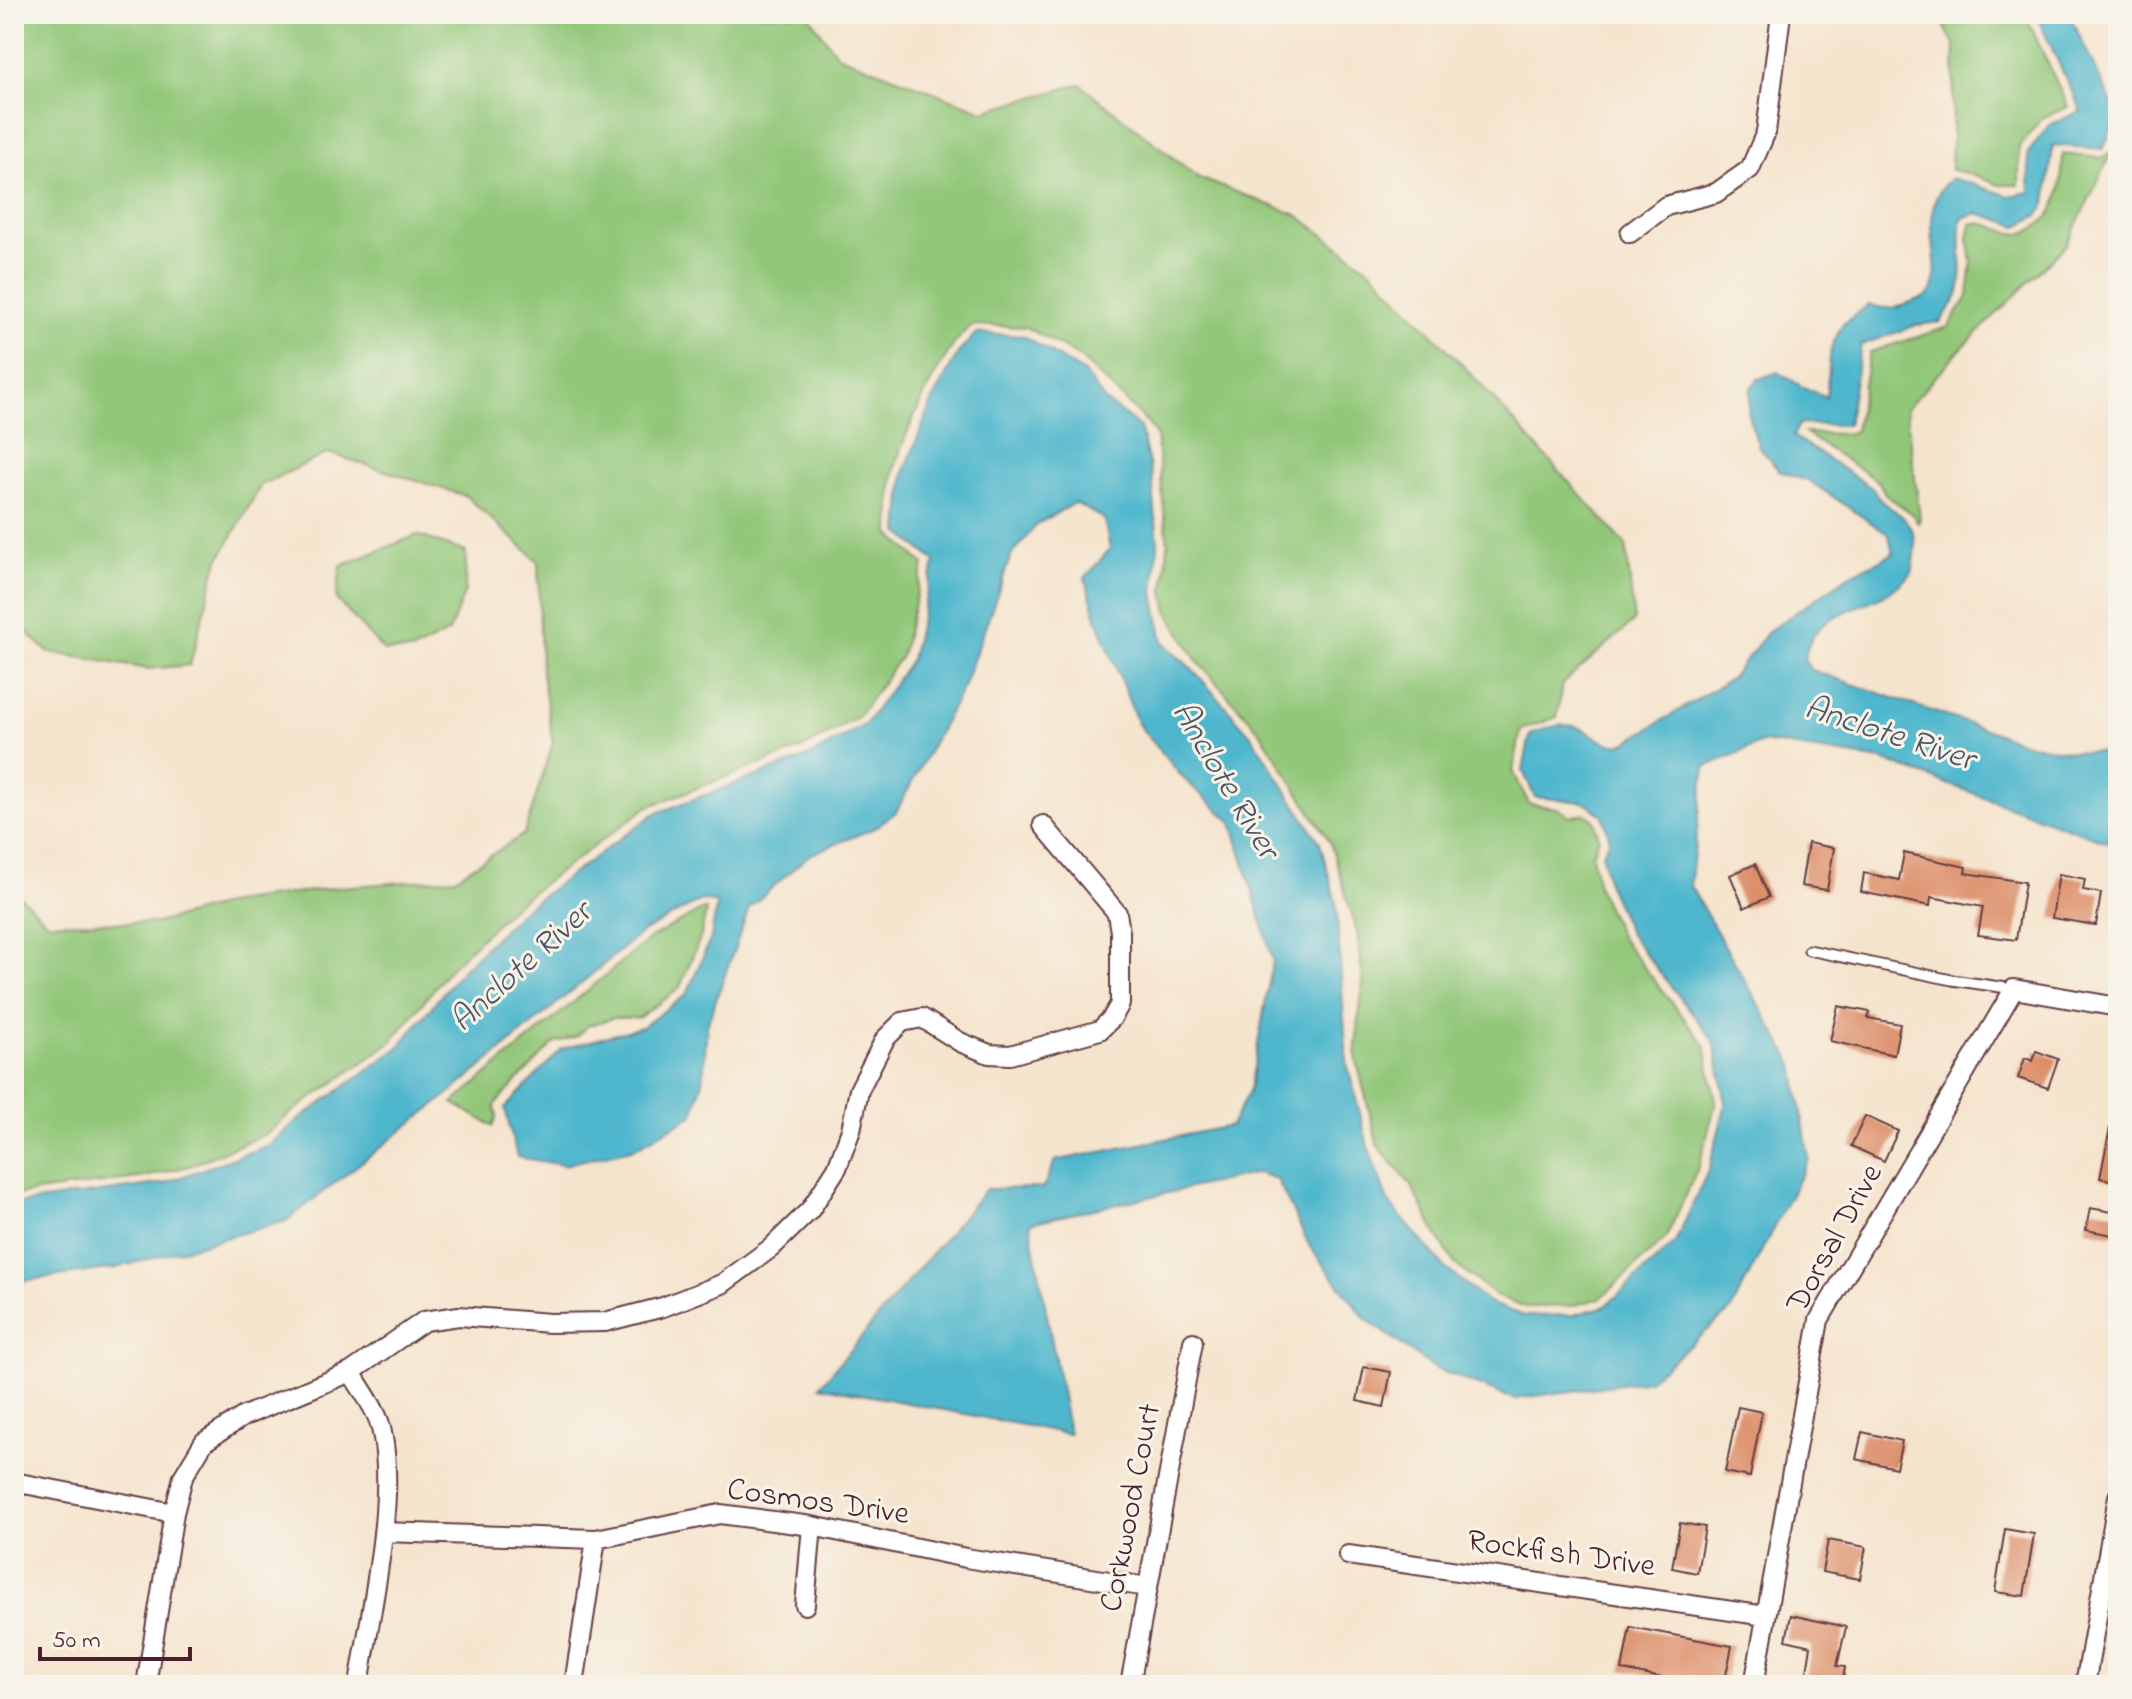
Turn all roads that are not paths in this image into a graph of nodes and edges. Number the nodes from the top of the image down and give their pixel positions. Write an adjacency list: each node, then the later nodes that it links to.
1 (1781, 14): 2 (street)
2 (1630, 233)
3 (1043, 825): 8 (street)
4 (1809, 950): 5 (lane)
5 (2014, 989): 6 (street); 18 (street, Dorsal Drive)
6 (2118, 1007)
7 (1193, 1342): 16 (street, Corkwood Court)
8 (351, 1372): 11 (street); 13 (street)
9 (14, 1482): 11 (street)
10 (2118, 1497): 24 (street)
11 (174, 1513): 19 (street)
12 (812, 1526): 14 (street, Cosmos Drive); 16 (street, Cosmos Drive); 17 (street)
13 (383, 1532): 14 (street, Cosmos Drive); 20 (street)
14 (596, 1539): 21 (street)
15 (1348, 1555): 18 (street, Rockfish Drive)
16 (1147, 1587): 22 (street, Corkwood Court)
17 (805, 1605)
18 (1766, 1616): 23 (street, Dorsal Drive)
19 (146, 1685)
20 (359, 1685)
21 (574, 1685)
22 (1130, 1685)
23 (1754, 1685)
24 (2085, 1685)

